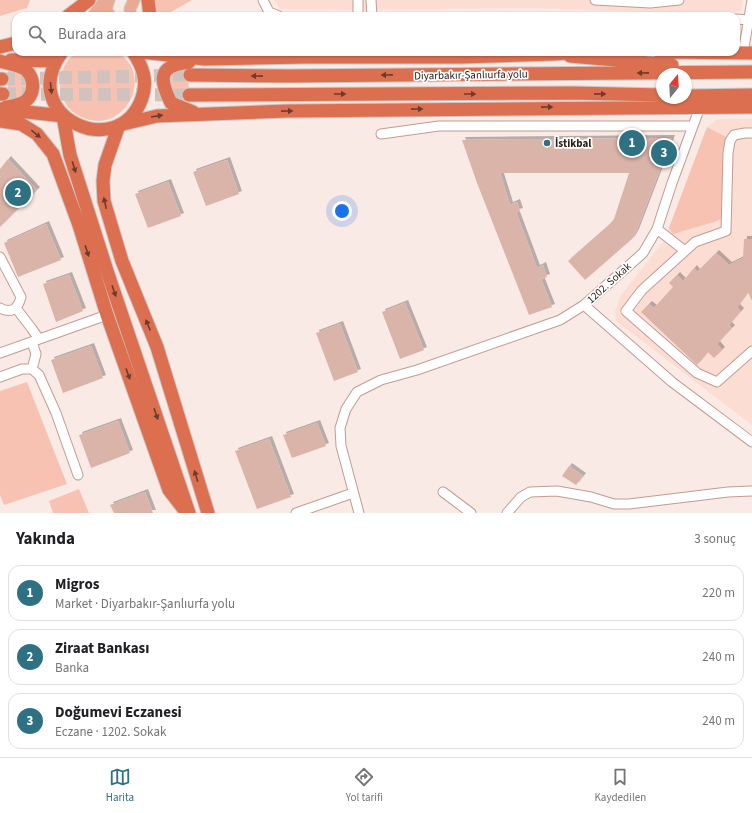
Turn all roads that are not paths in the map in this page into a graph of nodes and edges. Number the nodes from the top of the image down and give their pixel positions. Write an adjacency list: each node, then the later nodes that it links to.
1 (89, 0): 13 (highway)
2 (105, 0): 14 (main road)
3 (109, 0): 15 (main road)
4 (148, 0): 16 (highway)
5 (263, 0): 17 (street)
6 (358, 0): 18 (street)
7 (372, 0): 19 (street)
8 (595, 0): 11 (street)
9 (679, 0): 11 (street)
10 (752, 0): 12 (street)
11 (666, 1)
12 (751, 10): 21 (street)
13 (73, 12)
14 (96, 12)
15 (108, 12)
16 (150, 12)
17 (269, 12)
18 (358, 12)
19 (372, 12)
20 (740, 19): 21 (street)
21 (749, 20): 24 (street)
22 (12, 44): 23 (highway)
23 (0, 47)
24 (747, 53)
25 (136, 56): 49 (highway)
26 (178, 56): 31 (highway)
27 (197, 56): 31 (highway)
28 (363, 56): 31 (highway)
29 (574, 56): 33 (highway)
30 (59, 57): 32 (highway); 47 (highway, one-way to 47)
31 (205, 59): 46 (highway)
32 (0, 61): 44 (highway)
33 (738, 72): 34 (highway, Diyarbakır-Şanlıurfa yolu); 35 (highway, Diyarbakır-Şanlıurfa yolu, one-way to 35)
34 (752, 72)
35 (190, 75)
36 (189, 95): 37 (highway, Diyarbakır-Şanlıurfa yolu, one-way to 37)
37 (656, 95)
38 (752, 95): 41 (highway)
39 (692, 98): 41 (highway)
40 (656, 100): 42 (highway)
41 (701, 102): 42 (highway); 43 (highway); 51 (street, 1202. Sokak)
42 (577, 107): 45 (highway, one-way to 42)
43 (752, 107)
44 (0, 108): 47 (highway)
45 (438, 109): 46 (highway, one-way to 45); 50 (street)
46 (197, 114): 49 (highway, one-way to 46)
47 (63, 116): 49 (highway); 71 (highway, one-way to 71)
48 (0, 121): 60 (highway, one-way to 60)
49 (119, 125): 72 (highway, one-way to 49)
50 (439, 126): 51 (street); 53 (street)
51 (693, 126): 54 (street, 1202. Sokak)
52 (752, 133): 55 (street)
53 (382, 134)
54 (657, 229): 55 (street); 57 (street, 1202. Sokak)
55 (685, 251): 62 (street)
56 (0, 257): 59 (street)
57 (584, 305): 66 (street, 1202. Sokak); 70 (street)
58 (0, 308): 59 (street)
59 (16, 308): 61 (street)
60 (108, 315): 61 (street); 71 (highway, one-way to 71)
61 (36, 340): 63 (street); 64 (street)
62 (752, 351)
63 (0, 353)
64 (32, 369): 65 (street); 67 (street)
65 (0, 377)
66 (752, 442)
67 (78, 475)
68 (752, 491): 76 (street)
69 (443, 492): 75 (street)
70 (353, 493): 73 (street); 74 (street)
71 (188, 513)
72 (208, 513)
73 (296, 513)
74 (359, 513)
75 (471, 513)
76 (507, 513)

